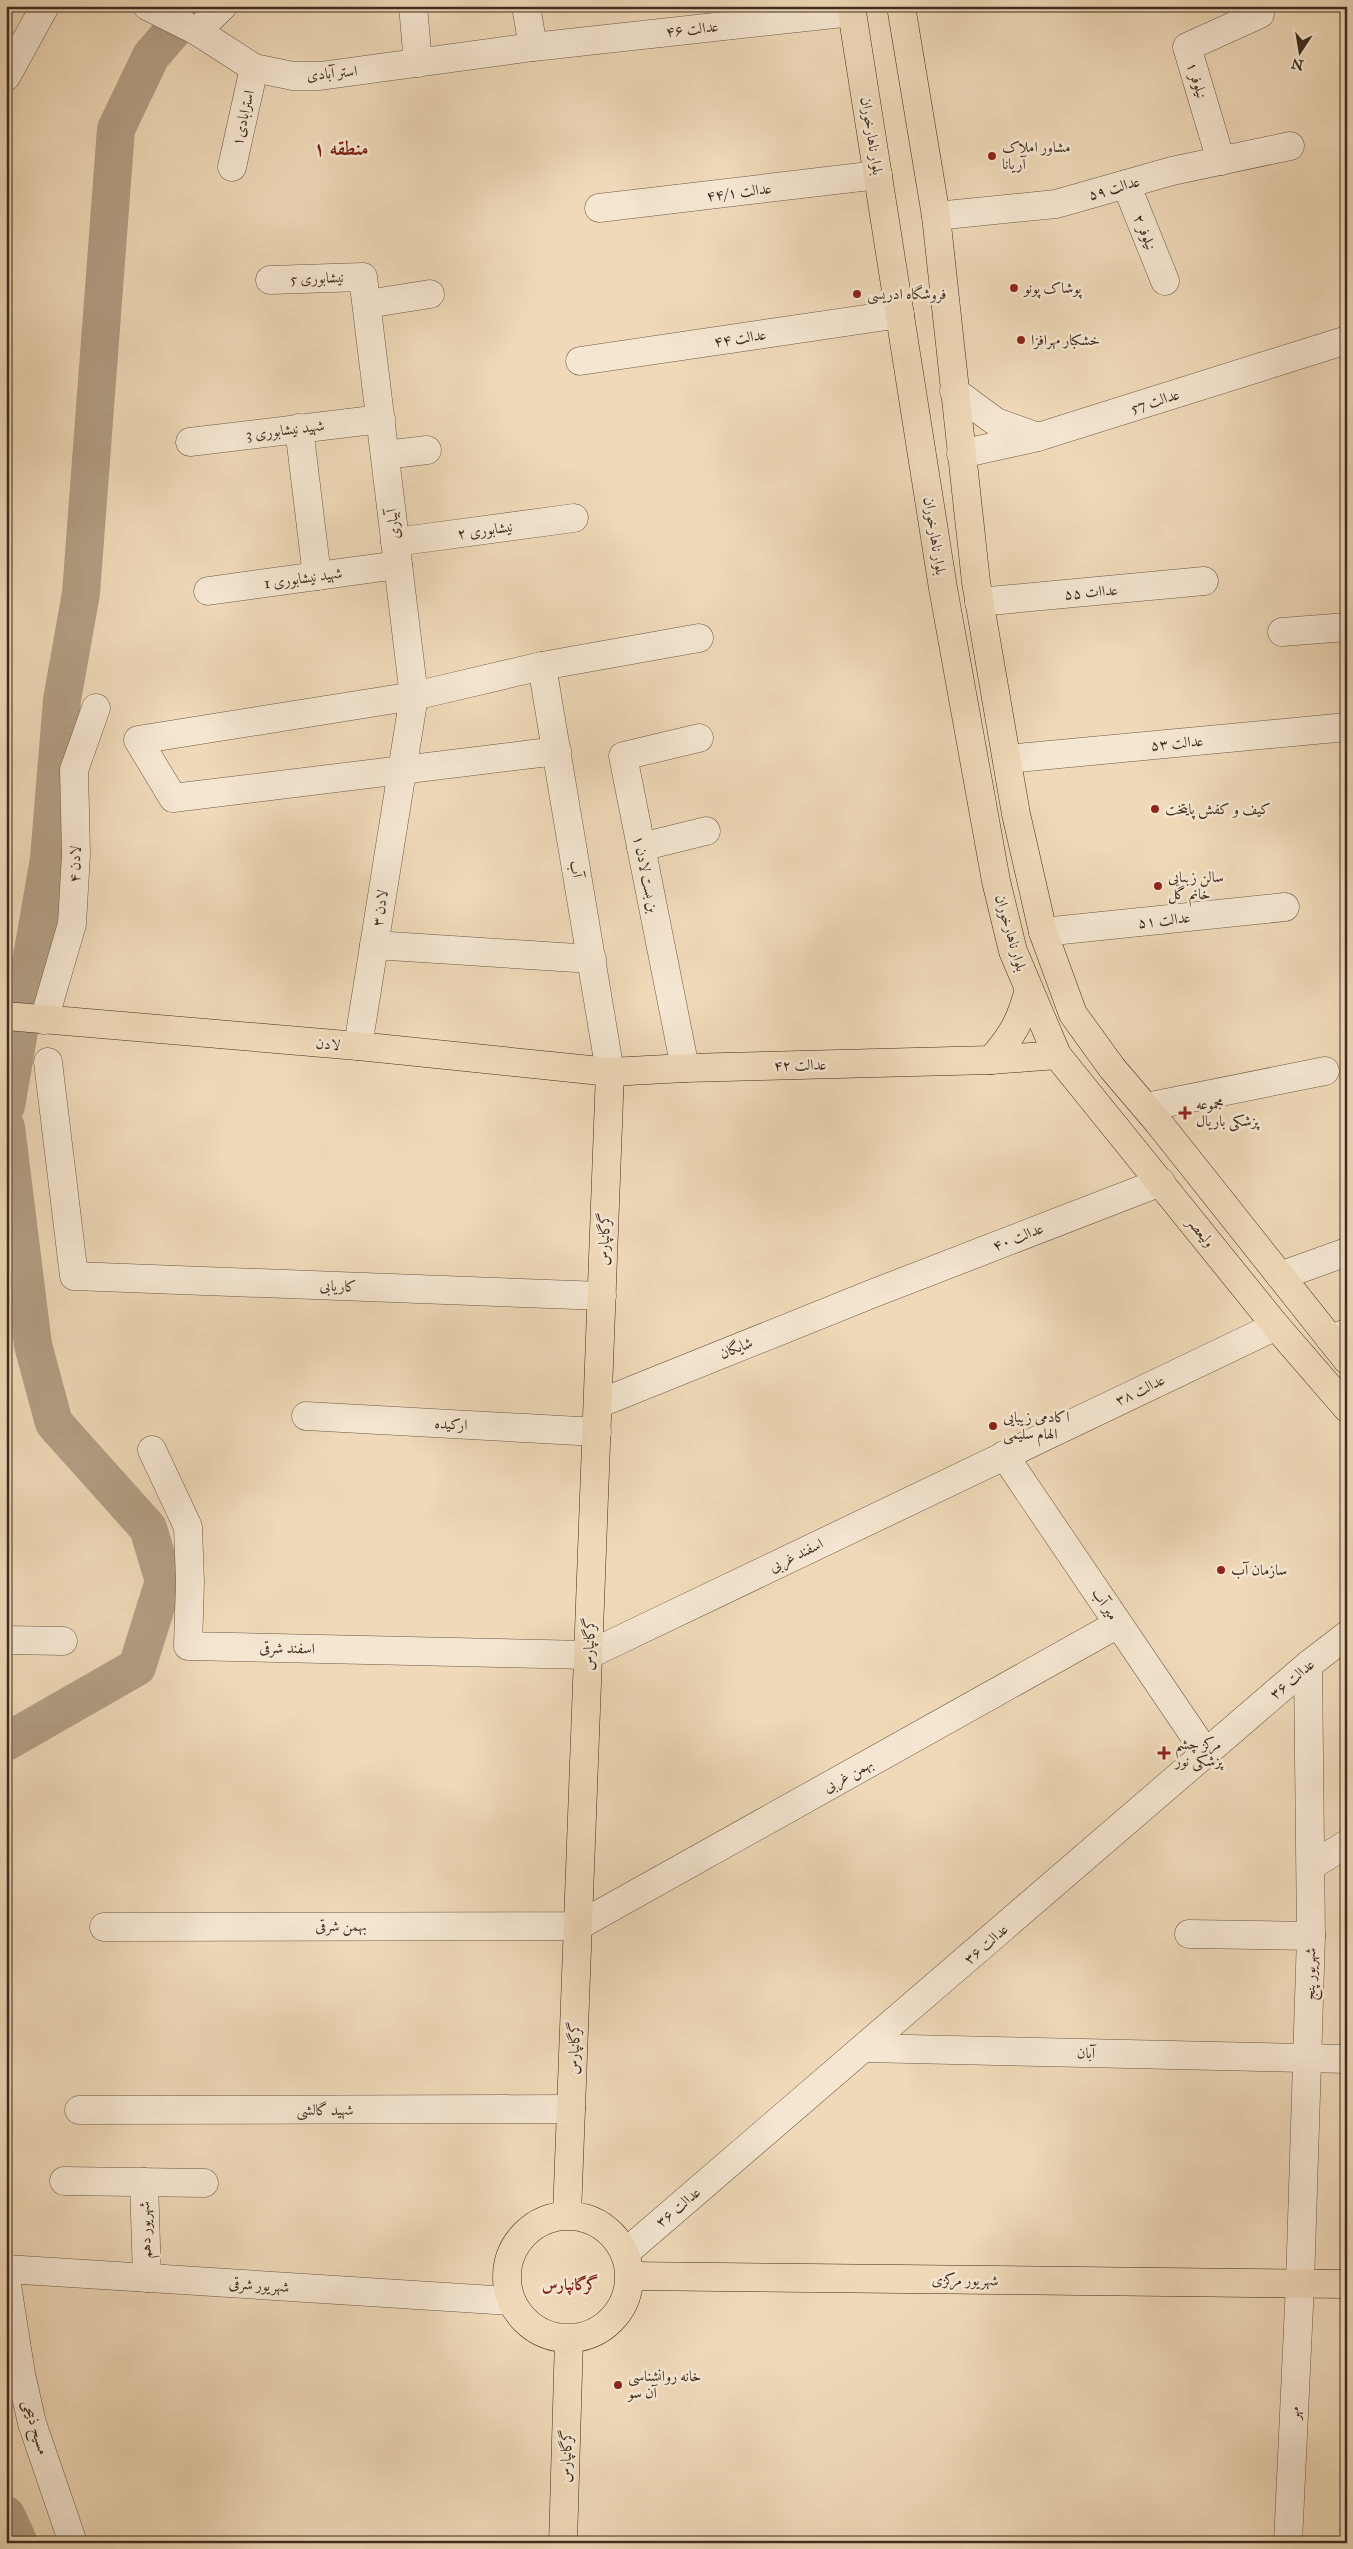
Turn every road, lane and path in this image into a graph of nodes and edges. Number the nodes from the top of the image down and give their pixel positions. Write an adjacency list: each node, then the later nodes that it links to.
1 (45, 6): 13 (street)
2 (222, 6): 9 (street)
3 (413, 6): 11 (street)
4 (526, 6): 10 (street)
5 (901, 6): 20 (main road, بلوار ناهارخوران)
6 (151, 7): 9 (street, استر آبادی)
7 (852, 9): 10 (street, ۴۶ عدالت); 17 (main road, بلوار ناهارخوران)
8 (1260, 14): 15 (street, ۱ نیلوفر)
9 (197, 31): 12 (street, استر آبادی)
10 (533, 47): 11 (street, استر آبادی)
11 (418, 64): 12 (street, استر آبادی)
12 (254, 68): 16 (street, استرابادی۱)
13 (6, 77)
14 (1290, 146): 15 (street, عدالت ۵۹)
15 (1221, 161): 18 (street, عدالت ۵۹)
16 (232, 167)
17 (878, 175): 19 (street, ۴۴/۱ عدالت); 26 (main road, بلوار ناهارخوران)
18 (1126, 184): 20 (street, عدالت ۵۹); 23 (street, ۲ نیلوفر)
19 (599, 208)
20 (936, 216): 29 (main road, بلوار ناهارخوران)
21 (363, 277): 22 (street, نیشابوری 5); 25 (street, آبیاری)
22 (270, 280)
23 (1165, 280)
24 (430, 294): 25 (street)
25 (367, 304): 30 (street, آبیاری)
26 (900, 314): 28 (street, ۴۴ عدالت); 37 (main road, بلوار ناهارخوران)
27 (1347, 340): 32 (street, عدالت 57)
28 (580, 361)
29 (954, 391): 32 (street); 35 (main road, بلوار ناهارخوران)
30 (380, 419): 31 (street, شهید نیشابوری 3); 36 (street, آبیاری)
31 (299, 428): 33 (street, شهید نیشابوری 3); 40 (street)
32 (1038, 437): 35 (street, عدالت 57)
33 (190, 442)
34 (427, 450): 36 (street)
35 (961, 454): 37 (main road); 43 (main road, بلوار ناهارخوران)
36 (385, 455): 39 (street, آبیاری)
37 (923, 461): 61 (main road, بلوار ناهارخوران)
38 (574, 518): 39 (street, نیشابوری ۲)
39 (397, 554): 40 (street, شهید نیشابوری 1); 48 (street, آبیاری)
40 (317, 576): 42 (street, شهید نیشابوری 1)
41 (1204, 581): 43 (street, عداات ۵۵)
42 (208, 591)
43 (979, 602): 53 (main road, بلوار ناهارخوران)
44 (1347, 627): 45 (street)
45 (1282, 632)
46 (699, 638): 47 (street)
47 (542, 666): 48 (street); 52 (street, آب)
48 (414, 696): 54 (street, آبیاری); 54 (street)
49 (96, 708): 63 (street, ۴ لادن)
50 (1347, 727): 53 (street, عدالت ۵۳)
51 (699, 738): 56 (street, ۱ بن بست لادن)
52 (557, 751): 54 (street); 60 (street, آب)
53 (1007, 759): 58 (main road, بلوار ناهارخوران)
54 (402, 770): 59 (street, ۳ لادن)
55 (706, 831): 56 (street)
56 (641, 847): 68 (street, ۱ بن بست لادن)
57 (1285, 907): 58 (street, عدالت ۵۱)
58 (1043, 932): 71 (main road, بلوار ناهارخوران)
59 (374, 945): 60 (street); 64 (street, ۳ لادن)
60 (592, 960): 70 (street, آب)
61 (1029, 990): 65 (main road, بلوار ناهارخوران); 66 (main road)
62 (6, 1016): 63 (main road, لادن)
63 (44, 1020): 64 (main road, لادن)
64 (358, 1046): 70 (main road, لادن)
65 (1057, 1055): 66 (main road, عدالت ۴۲); 72 (main road, ولیعصر)
66 (990, 1060): 68 (main road, عدالت ۴۲)
67 (48, 1062): 76 (street, کاریابی)
68 (685, 1068): 70 (main road, عدالت ۴۲)
69 (1324, 1071): 71 (street)
70 (610, 1072): 76 (main road, گرگانپارس)
71 (1146, 1107): 74 (main road)
72 (1161, 1182): 75 (street, عدالت ۴۰); 77 (main road, ولیعصر)
73 (1347, 1252): 74 (street)
74 (1280, 1276): 78 (main road)
75 (874, 1293): 80 (street, شایگان)
76 (602, 1296): 80 (main road, گرگانپارس)
77 (1276, 1326): 81 (main road, ولیعصر); 85 (street, عدالت ۳۸)
78 (1338, 1336): 79 (main road)
79 (1347, 1360)
80 (598, 1404): 83 (main road, گرگانپارس)
81 (1347, 1408)
82 (306, 1416): 83 (street, ارکیده)
83 (597, 1432): 90 (main road, گرگانپارس)
84 (152, 1450): 90 (street, اسفند شرقی)
85 (1004, 1455): 86 (street, میر آب); 90 (street, اسفند غربی)
86 (1118, 1624): 92 (street, میر آب); 95 (street, بهمن غربی)
87 (1347, 1635): 91 (street, عدالت ۳۶)
88 (6, 1640): 89 (street)
89 (63, 1641)
90 (588, 1655): 95 (main road, گرگانپارس)
91 (1308, 1665): 92 (street, عدالت ۳۶); 94 (street, شهریور پنج)
92 (1206, 1754): 99 (street, عدالت ۳۶)
93 (1347, 1844): 94 (street)
94 (1311, 1866): 98 (street, شهریور پنج)
95 (578, 1926): 96 (street, بهمن شرقی); 103 (main road, گرگانپارس)
96 (104, 1927)
97 (1190, 1934): 98 (street)
98 (1311, 1936): 100 (street, شهریور پنج)
99 (865, 2048): 100 (street, آبان); 108 (street, عدالت ۳۶)
100 (1308, 2058): 101 (street, آبان); 112 (street, شهریور پنج)
101 (1347, 2059)
102 (79, 2110): 103 (street, شهید گالشی)
103 (571, 2110): 107 (main road, گرگانپارس)
104 (64, 2181): 105 (street, شهریور دهم)
105 (144, 2182): 106 (street, شهریور دهم); 110 (street, شهریور دهم)
106 (204, 2183)
107 (567, 2215): 108 (main road); 114 (main road)
108 (628, 2264): 112 (main road, شهریور مرکزی); 115 (main road)
109 (6, 2269): 110 (street, شهریور شرقی)
110 (147, 2278): 114 (street, شهریور شرقی)
111 (6, 2279): 116 (street, مسیح ذبیحی)
112 (1300, 2284): 113 (main road, شهریور مرکزی); 118 (street, مهر)
113 (1347, 2284)
114 (511, 2301): 115 (main road)
115 (569, 2339): 117 (main road, گرگانپارس)
116 (73, 2543)
117 (564, 2543)
118 (1288, 2543)

